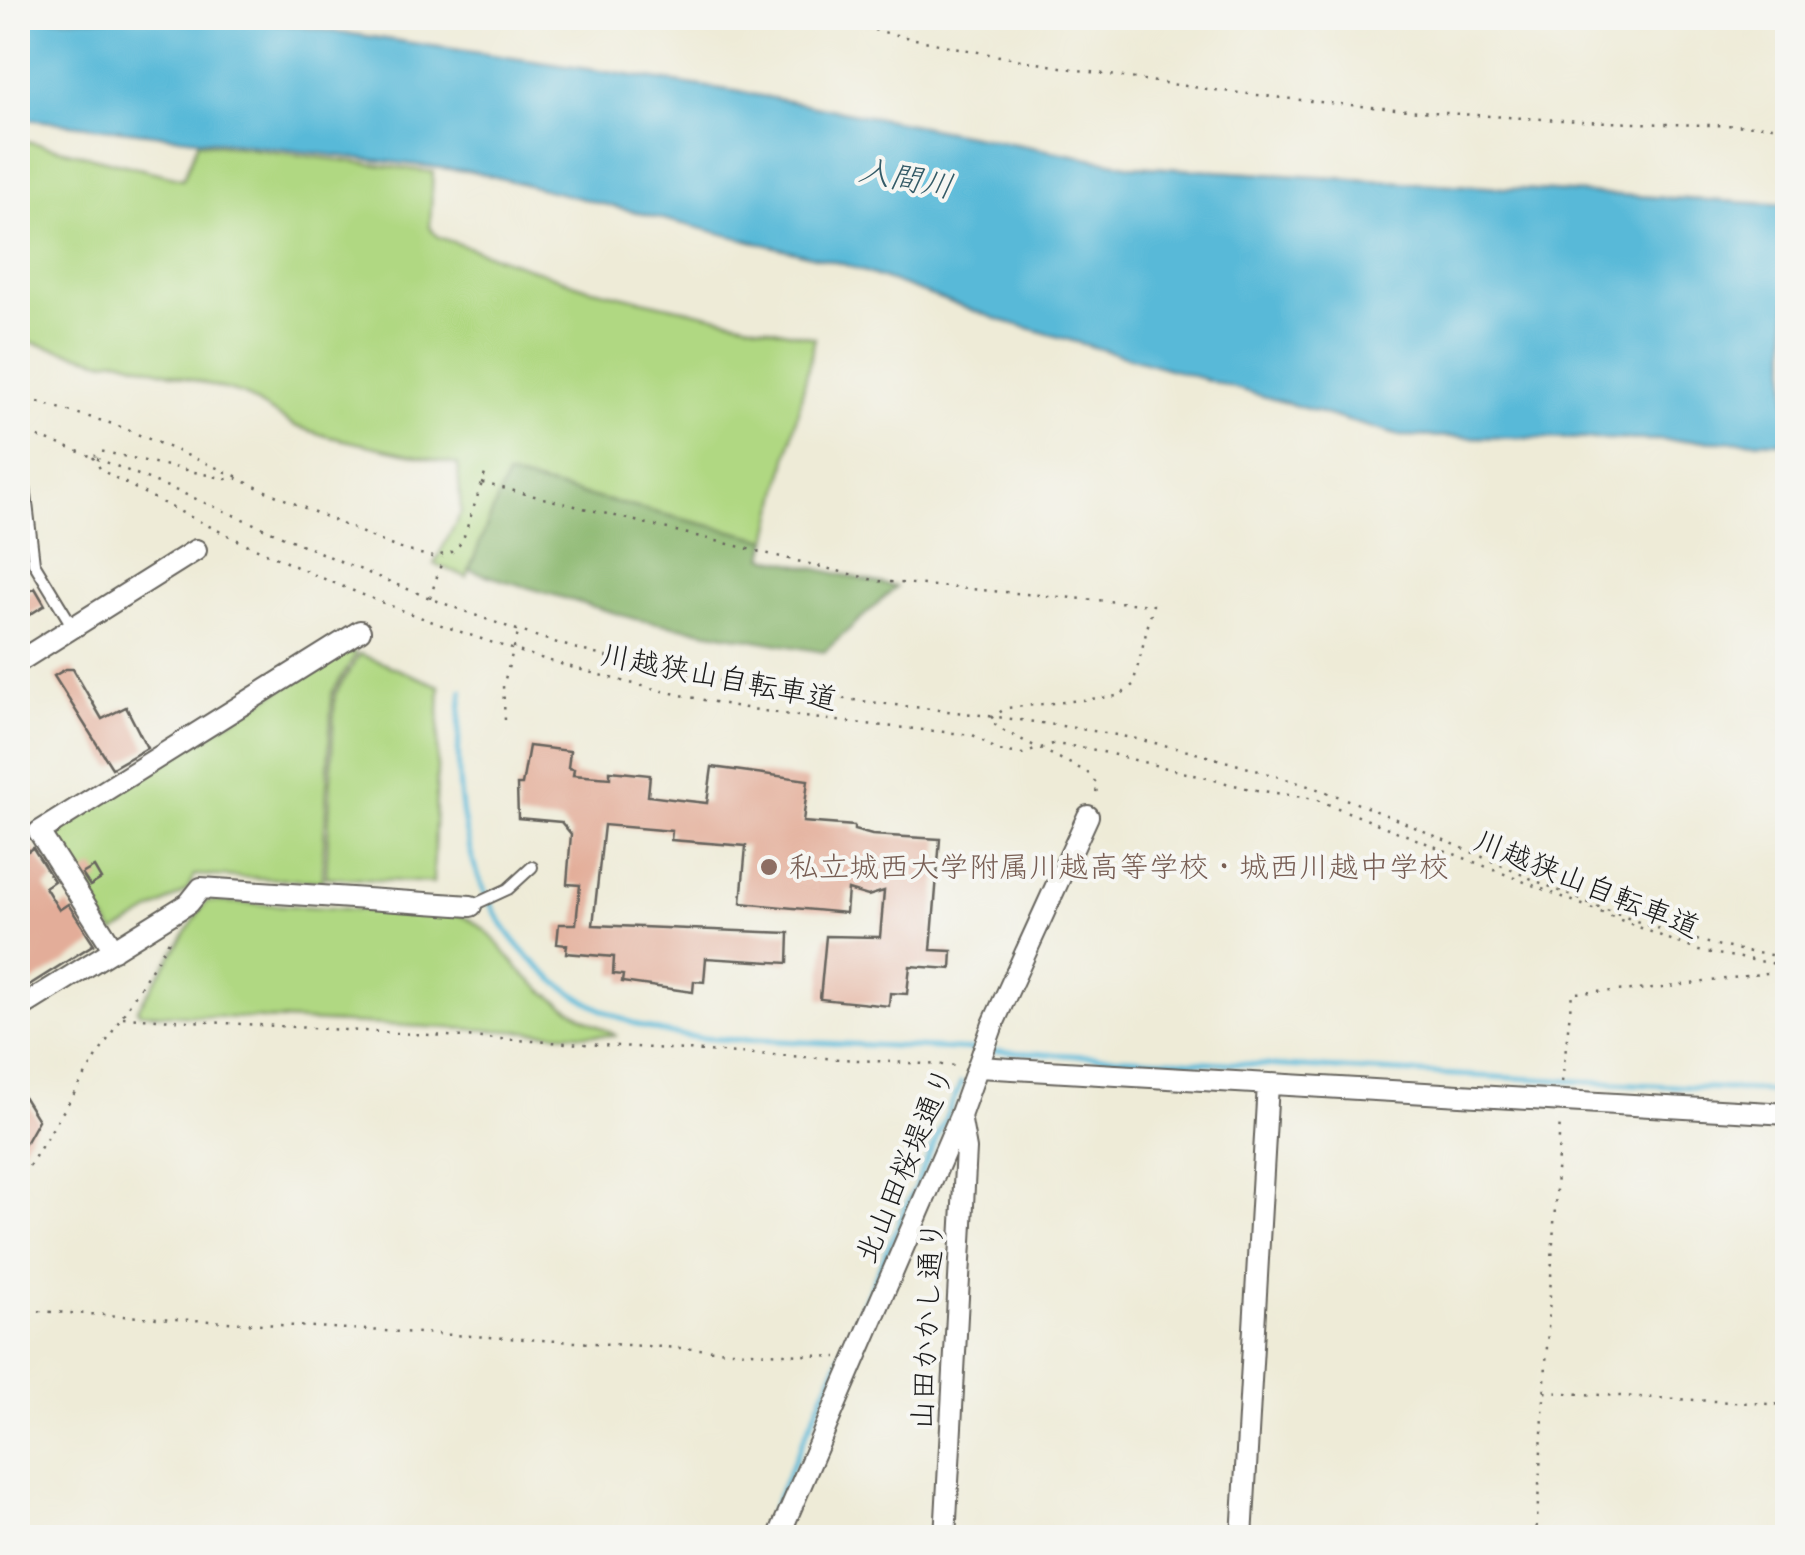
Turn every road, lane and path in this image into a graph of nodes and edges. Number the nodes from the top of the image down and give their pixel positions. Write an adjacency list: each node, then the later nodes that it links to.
1 (823, 18): 2 (path)
2 (1788, 126)
3 (18, 396): 9 (path)
4 (18, 430): 5 (path)
5 (42, 438): 6 (path); 7 (path)
6 (18, 439)
7 (94, 457): 9 (path); 14 (path); 18 (path, 川越狭山自転車道)
8 (486, 470): 11 (path)
9 (236, 478): 13 (path)
10 (18, 483): 15 (lane)
11 (482, 483): 13 (path); 20 (path)
12 (196, 550): 15 (street)
13 (443, 556): 14 (path)
14 (430, 599): 16 (path)
15 (73, 628): 19 (street)
16 (519, 630): 18 (path); 20 (path)
17 (360, 631): 27 (street)
18 (514, 650): 21 (path); 22 (path, 川越狭山自転車道)
19 (18, 662)
20 (990, 719): 22 (path); 28 (path)
21 (505, 720)
22 (1037, 748): 23 (path); 29 (path, 川越狭山自転車道)
23 (1088, 816): 32 (street, 北山田桜堤通り)
24 (532, 867): 25 (lane)
25 (475, 905): 27 (street)
26 (171, 938): 31 (path)
27 (114, 950): 30 (street)
28 (1788, 957)
29 (1788, 968): 34 (path)
30 (18, 1009)
31 (122, 1017): 32 (path); 37 (path)
32 (979, 1067): 33 (street); 36 (street, 北山田桜堤通り)
33 (1268, 1084): 34 (street); 44 (street)
34 (1562, 1097): 35 (street); 40 (path)
35 (1788, 1114)
36 (960, 1116): 39 (street, 北山田桜堤通り); 43 (street, 山田かかし通り)
37 (18, 1184)
38 (18, 1310): 39 (path)
39 (852, 1364): 42 (street, 北山田桜堤通り)
40 (1545, 1392): 41 (path); 45 (path)
41 (1788, 1405)
42 (778, 1538)
43 (945, 1538)
44 (1242, 1538)
45 (1536, 1538)

